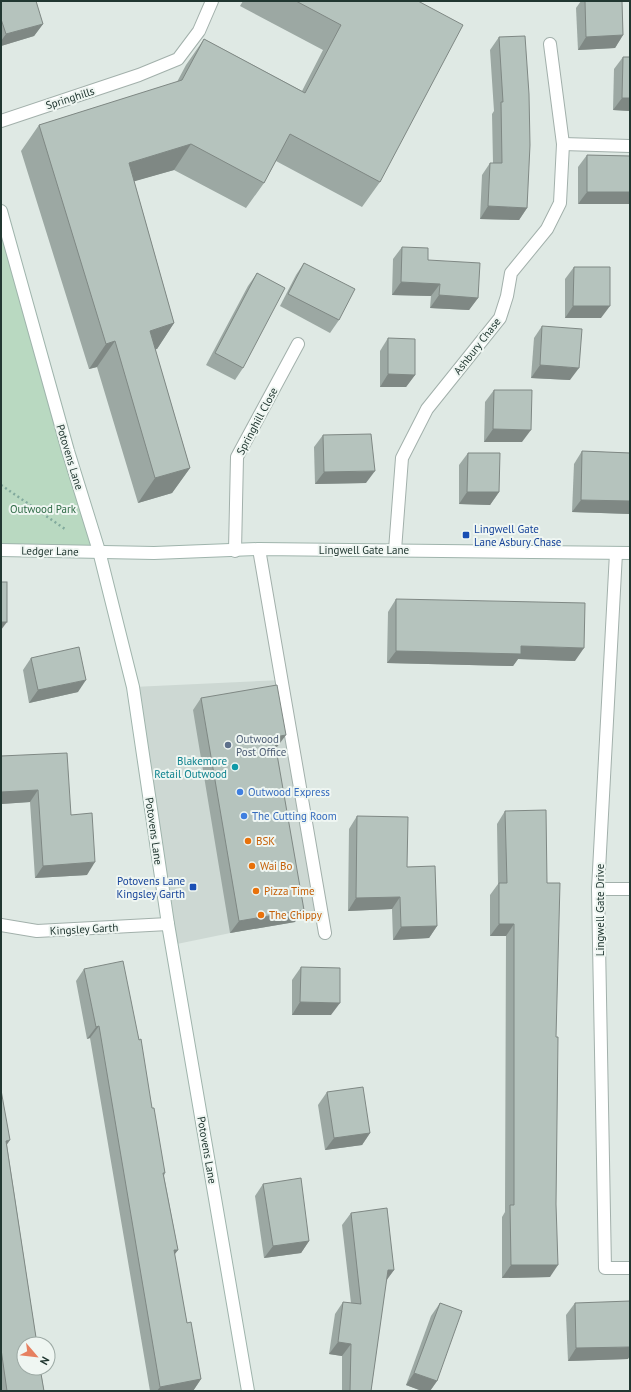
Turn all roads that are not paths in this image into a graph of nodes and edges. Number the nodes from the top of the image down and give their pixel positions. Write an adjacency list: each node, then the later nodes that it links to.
1 (212, 1): 3 (street, Springhills)
2 (550, 44): 4 (street, Ashbury Chase)
3 (1, 121)
4 (563, 144): 5 (street); 10 (street, Ashbury Chase)
5 (630, 146)
6 (1, 210): 11 (street, Potovens Lane)
7 (298, 344): 12 (street, Springhill Close)
8 (259, 549): 10 (street, Lingwell Gate Lane); 12 (street, Lingwell Gate Lane); 19 (street)
9 (1, 550): 11 (street, Ledger Lane)
10 (395, 550): 13 (street, Lingwell Gate Lane)
11 (99, 551): 12 (street, Lingwell Gate Lane); 17 (street, Potovens Lane)
12 (235, 551)
13 (616, 553): 14 (street, Lingwell Gate Lane); 15 (street, Lingwell Gate Drive)
14 (630, 553)
15 (598, 889): 16 (street); 20 (street, Lingwell Gate Drive)
16 (630, 889)
17 (168, 924): 18 (street, Kingsley Garth); 21 (street, Potovens Lane)
18 (1, 925)
19 (325, 933)
20 (630, 1268)
21 (248, 1391)

